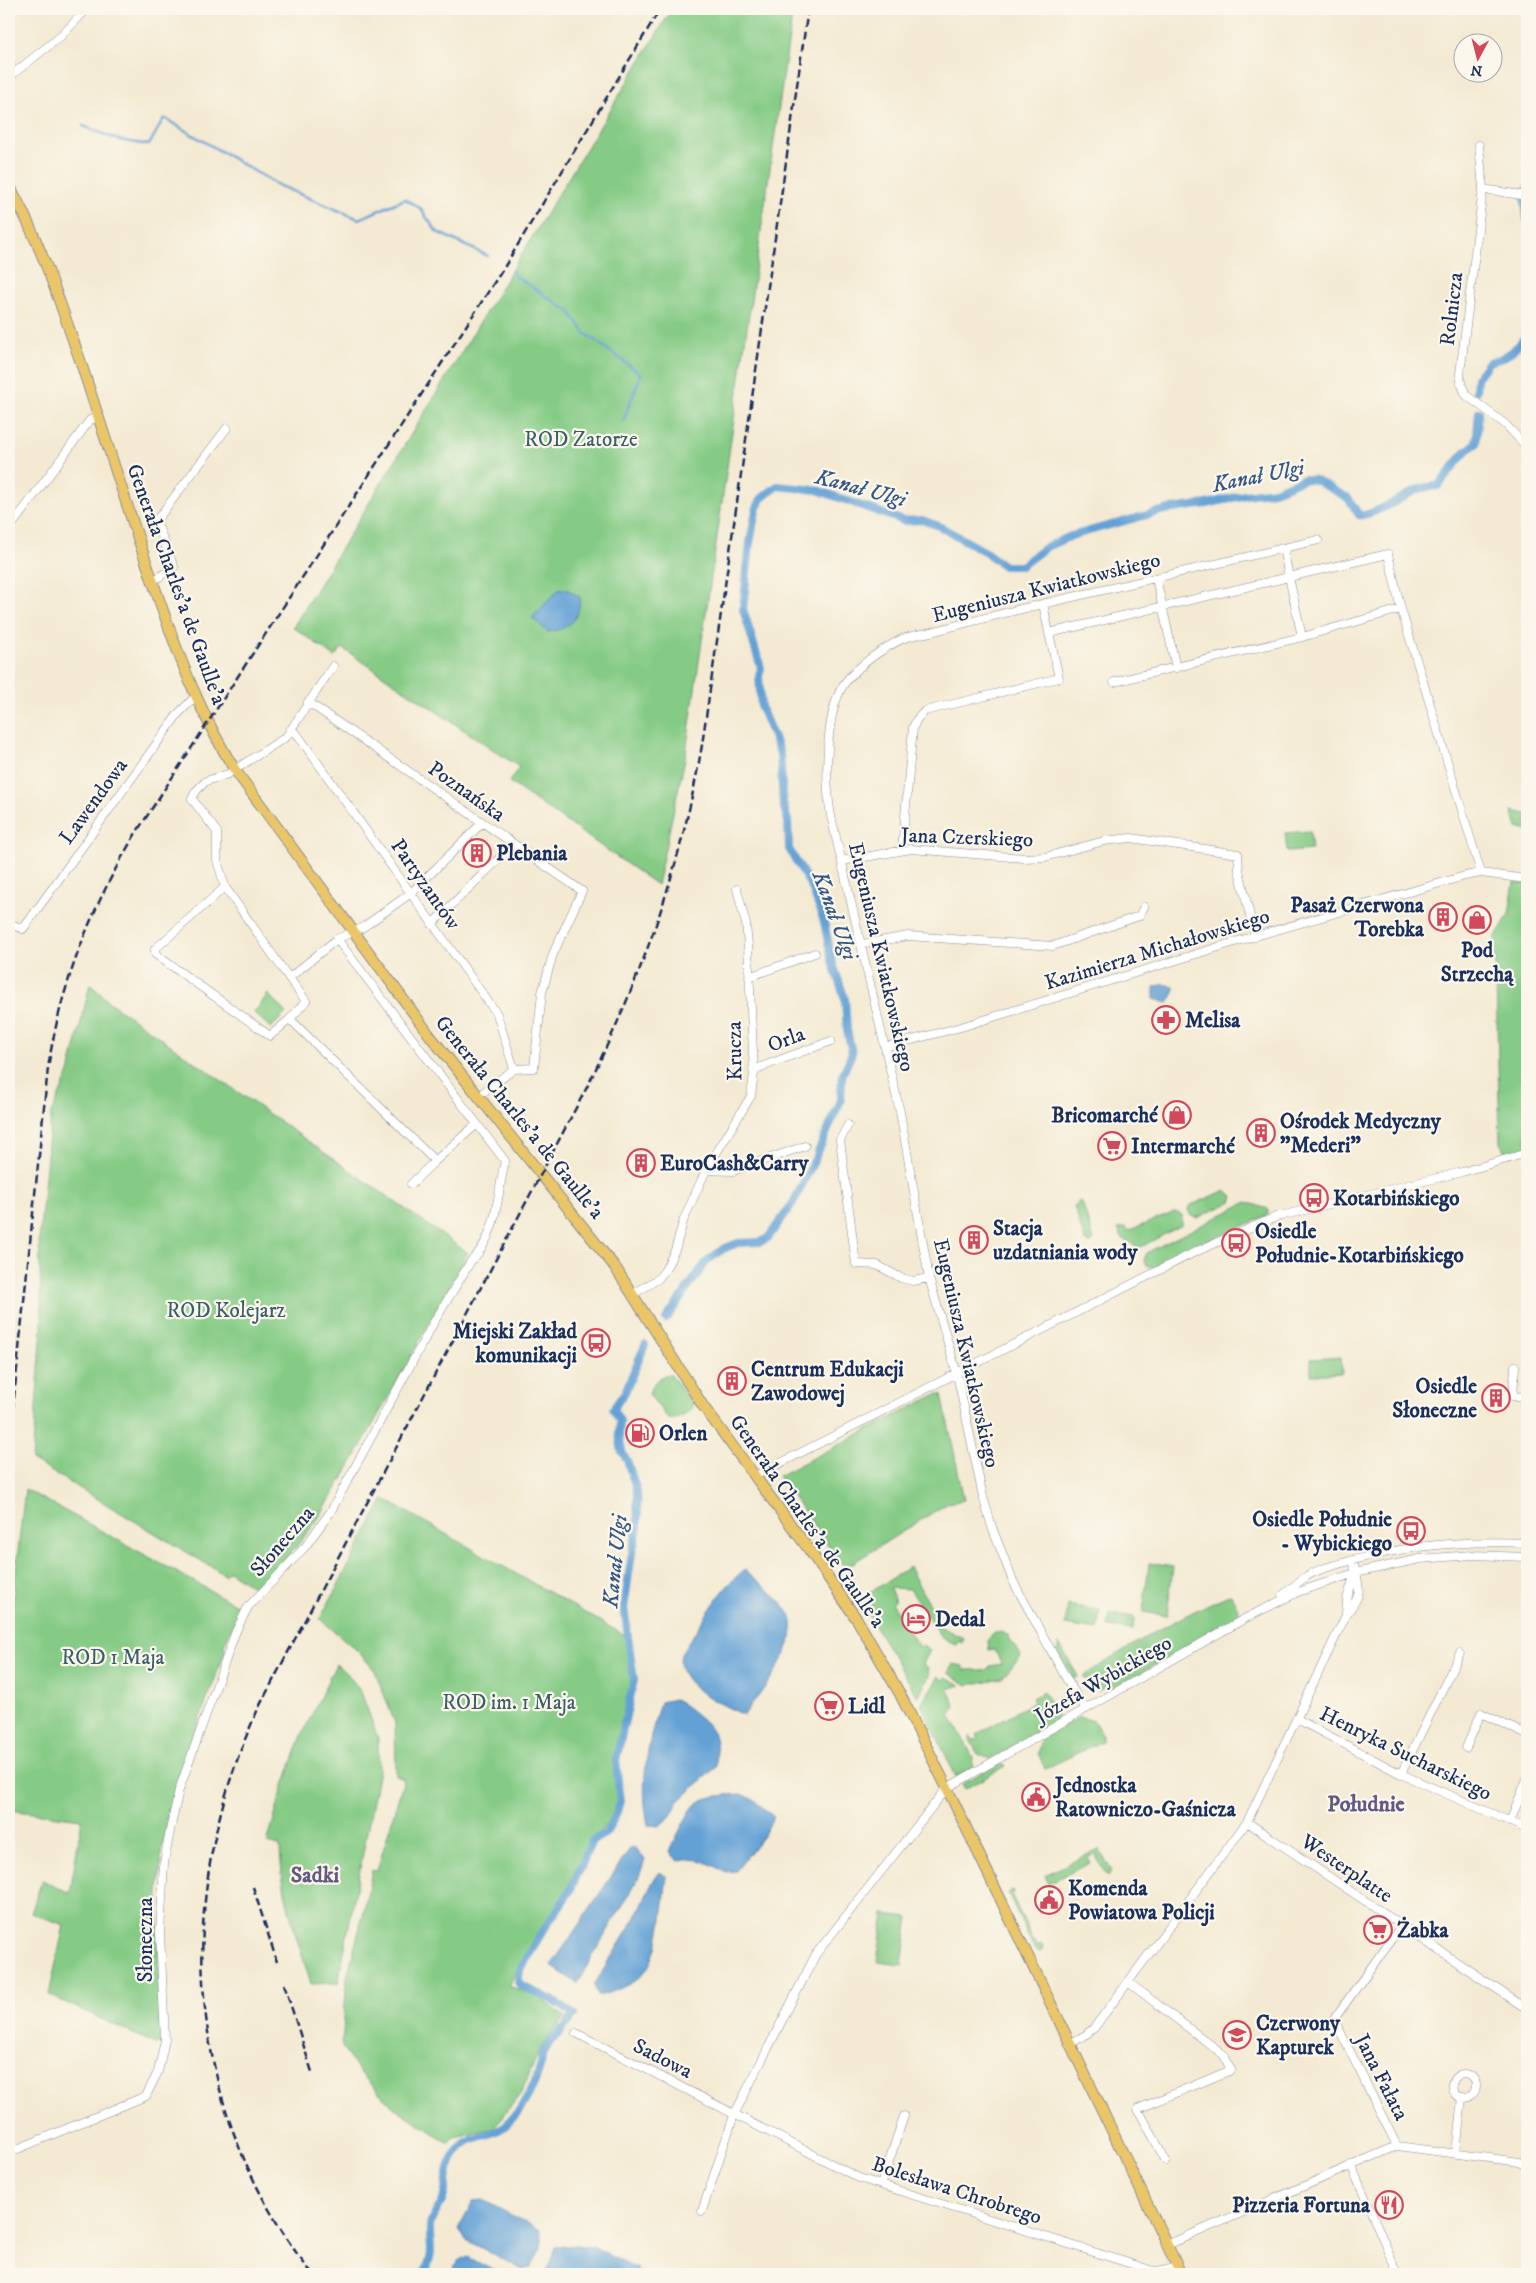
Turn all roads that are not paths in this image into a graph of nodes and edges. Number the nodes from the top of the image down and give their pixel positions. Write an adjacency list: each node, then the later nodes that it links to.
1 (87, 9): 3 (street)
2 (9, 61): 3 (street)
3 (11, 78)
4 (1479, 145): 6 (street, Rolnicza)
5 (9, 185): 8 (main road, Generała Charles'a de Gaulle'a)
6 (1483, 189): 7 (street); 10 (street, Rolnicza)
7 (1527, 196)
8 (98, 416): 11 (street); 17 (main road, Generała Charles'a de Gaulle'a)
9 (227, 428): 17 (street)
10 (1527, 447)
11 (12, 519): 12 (street)
12 (9, 529)
13 (1318, 540): 14 (street, Eugeniusza Kwiatkowskiego)
14 (1283, 548): 15 (street); 16 (street, Eugeniusza Kwiatkowskiego)
15 (1289, 577): 19 (street); 20 (street); 22 (street)
16 (1156, 578): 18 (street, Eugeniusza Kwiatkowskiego); 19 (street)
17 (152, 581): 26 (main road, Generała Charles'a de Gaulle'a)
18 (1043, 604): 21 (street); 33 (street, Eugeniusza Kwiatkowskiego)
19 (1163, 608): 21 (street); 24 (street)
20 (1402, 609): 22 (street); 34 (street)
21 (1049, 633): 32 (street)
22 (1302, 637): 24 (street)
23 (333, 666): 27 (street)
24 (1176, 668): 25 (street)
25 (1114, 682)
26 (196, 696): 29 (main road, Generała Charles'a de Gaulle'a); 40 (street, Lawendowa)
27 (308, 702): 28 (street); 30 (street, Poznańska)
28 (290, 730): 29 (street); 38 (street, Partyzantów)
29 (235, 770): 36 (street); 42 (main road, Generała Charles'a de Gaulle'a)
30 (482, 823): 31 (street, Poznańska); 38 (street)
31 (514, 844): 41 (street); 52 (street, Poznańska)
32 (902, 850): 33 (street, Jana Czerskiego); 43 (street, Jana Czerskiego)
33 (842, 861): 45 (street, Eugeniusza Kwiatkowskiego)
34 (1480, 873): 35 (street, Kazimierza Michałowskiego); 43 (street, Kazimierza Michałowskiego)
35 (1527, 879)
36 (226, 887): 48 (street); 49 (street)
37 (737, 889): 47 (street, Krucza)
38 (411, 893): 41 (street, Partyzantów); 42 (street)
39 (1144, 908): 45 (street)
40 (9, 923)
41 (432, 924): 52 (street, Partyzantów)
42 (352, 931): 44 (street); 63 (main road, Generała Charles'a de Gaulle'a)
43 (1255, 937): 51 (street, Kazimierza Michałowskiego)
44 (337, 939): 48 (street); 55 (street, Słoneczna)
45 (862, 944): 51 (street, Eugeniusza Kwiatkowskiego)
46 (815, 953): 47 (street)
47 (749, 977): 53 (street, Krucza)
48 (289, 978): 49 (street)
49 (290, 1020): 59 (street)
50 (831, 1041): 53 (street, Orla)
51 (885, 1048): 62 (street, Eugeniusza Kwiatkowskiego)
52 (514, 1069): 54 (street, Poznańska)
53 (753, 1070): 60 (street, Krucza)
54 (485, 1090)
55 (476, 1124): 59 (street); 93 (street, Słoneczna)
56 (848, 1125): 62 (street)
57 (805, 1146): 60 (street)
58 (1527, 1153): 65 (street)
59 (435, 1161): 61 (street)
60 (706, 1170): 63 (street, Krucza)
61 (411, 1184)
62 (929, 1278): 65 (street, Eugeniusza Kwiatkowskiego)
63 (632, 1296): 67 (main road, Generała Charles'a de Gaulle'a)
64 (1515, 1366): 66 (street)
65 (957, 1374): 67 (street); 74 (street, Eugeniusza Kwiatkowskiego)
66 (1527, 1397)
67 (754, 1476): 80 (main road, Generała Charles'a de Gaulle'a)
68 (1527, 1543): 70 (street, Józefa Wybickiego)
69 (1527, 1557): 71 (street, Józefa Wybickiego)
70 (1353, 1560): 71 (street); 72 (street, Józefa Wybickiego)
71 (1355, 1572): 72 (street, Józefa Wybickiego); 75 (street)
72 (1276, 1601): 74 (street, Józefa Wybickiego)
73 (1460, 1653): 78 (street)
74 (1086, 1709): 80 (street, Józefa Wybickiego)
75 (1297, 1719): 78 (street, Henryka Sucharskiego); 81 (street)
76 (1527, 1735): 77 (street)
77 (1466, 1748)
78 (1401, 1774): 82 (street, Henryka Sucharskiego)
79 (1527, 1779): 82 (street)
80 (947, 1788): 88 (main road, Generała Charles'a de Gaulle'a); 90 (street)
81 (1247, 1822): 84 (street, Westerplatte); 85 (street)
82 (1510, 1822): 83 (street, Henryka Sucharskiego)
83 (1527, 1829)
84 (1401, 1926): 86 (street, Westerplatte); 92 (street, Jana Fałata)
85 (1128, 1982): 88 (street); 95 (street)
86 (1527, 2009)
87 (576, 2033): 90 (street, Sadowa)
88 (1069, 2044): 100 (main road, Generała Charles'a de Gaulle'a)
89 (1462, 2097): 94 (street)
90 (734, 2115): 98 (street, Bolesława Chrobrego); 99 (street)
91 (904, 2116): 98 (street)
92 (1397, 2146): 94 (street); 97 (street)
93 (10, 2152)
94 (1456, 2154): 96 (street)
95 (1166, 2161)
96 (1527, 2163)
97 (1351, 2165): 100 (street); 102 (street)
98 (881, 2184): 101 (street, Bolesława Chrobrego)
99 (702, 2211)
100 (1167, 2245): 101 (main road, Generała Charles'a de Gaulle'a)
101 (1179, 2270)
102 (1398, 2274)

